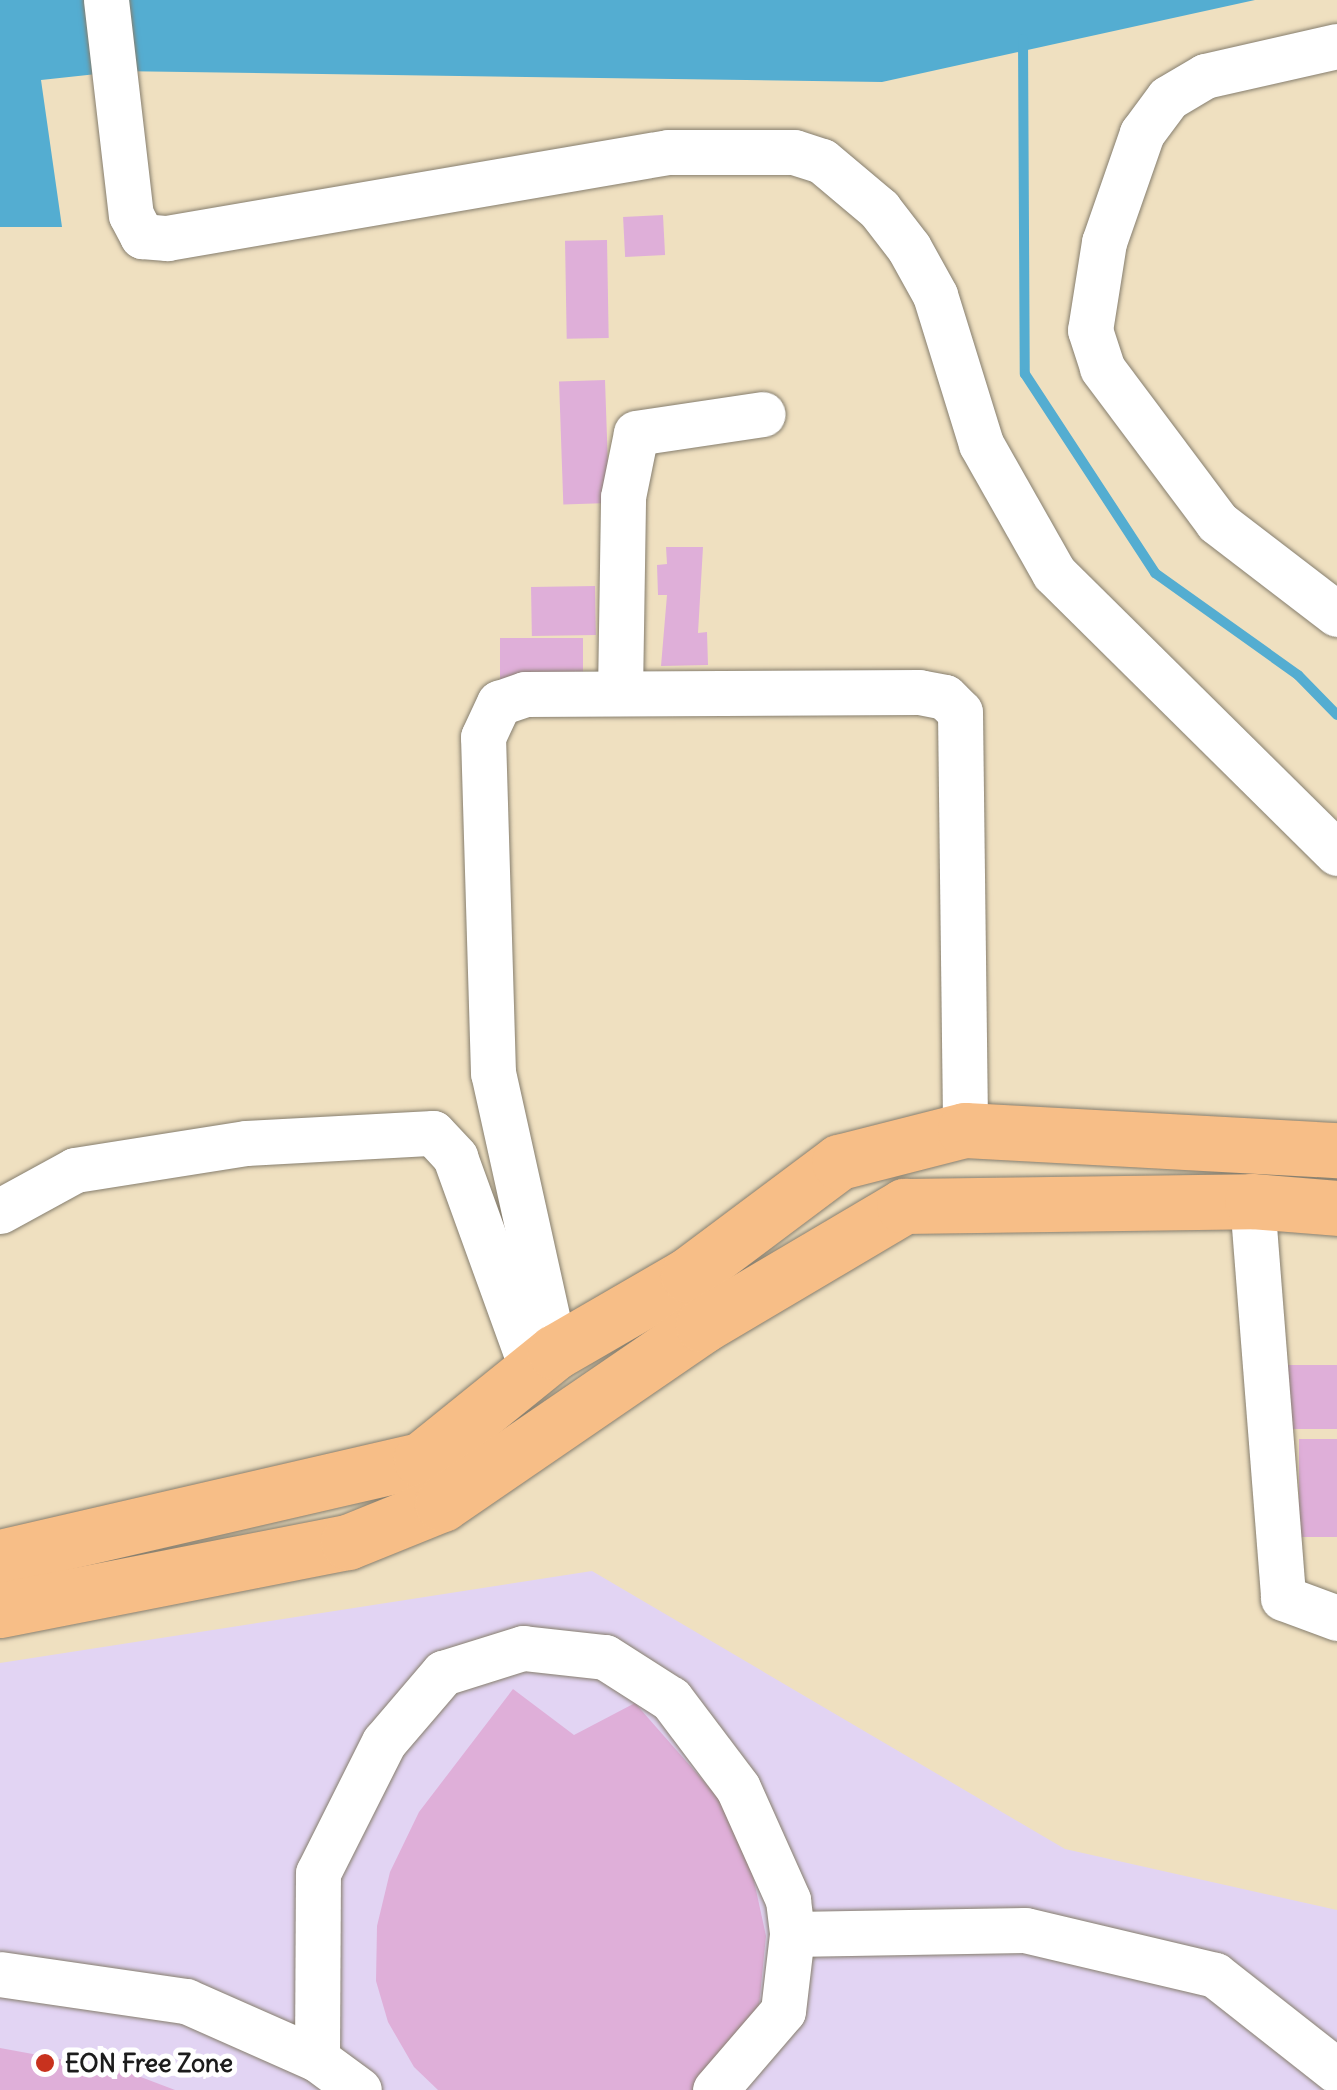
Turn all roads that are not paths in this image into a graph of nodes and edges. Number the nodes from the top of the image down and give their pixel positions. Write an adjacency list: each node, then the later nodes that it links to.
1 (106, 0): 6 (street)
2 (1337, 46): 4 (street)
3 (763, 414): 5 (street)
4 (1337, 614)
5 (620, 693): 7 (street); 12 (street)
6 (1337, 854)
7 (965, 1130): 8 (main road); 12 (main road)
8 (1337, 1150)
9 (1252, 1201): 10 (main road); 14 (main road); 15 (street)
10 (1337, 1208)
11 (0, 1211): 12 (street)
12 (544, 1361): 13 (main road)
13 (0, 1557)
14 (0, 1610)
15 (1337, 1618)
16 (792, 1934): 18 (street); 19 (street); 21 (street)
17 (0, 1974): 18 (street)
18 (317, 2059): 20 (street)
19 (1337, 2071)
20 (359, 2090)
21 (715, 2090)

